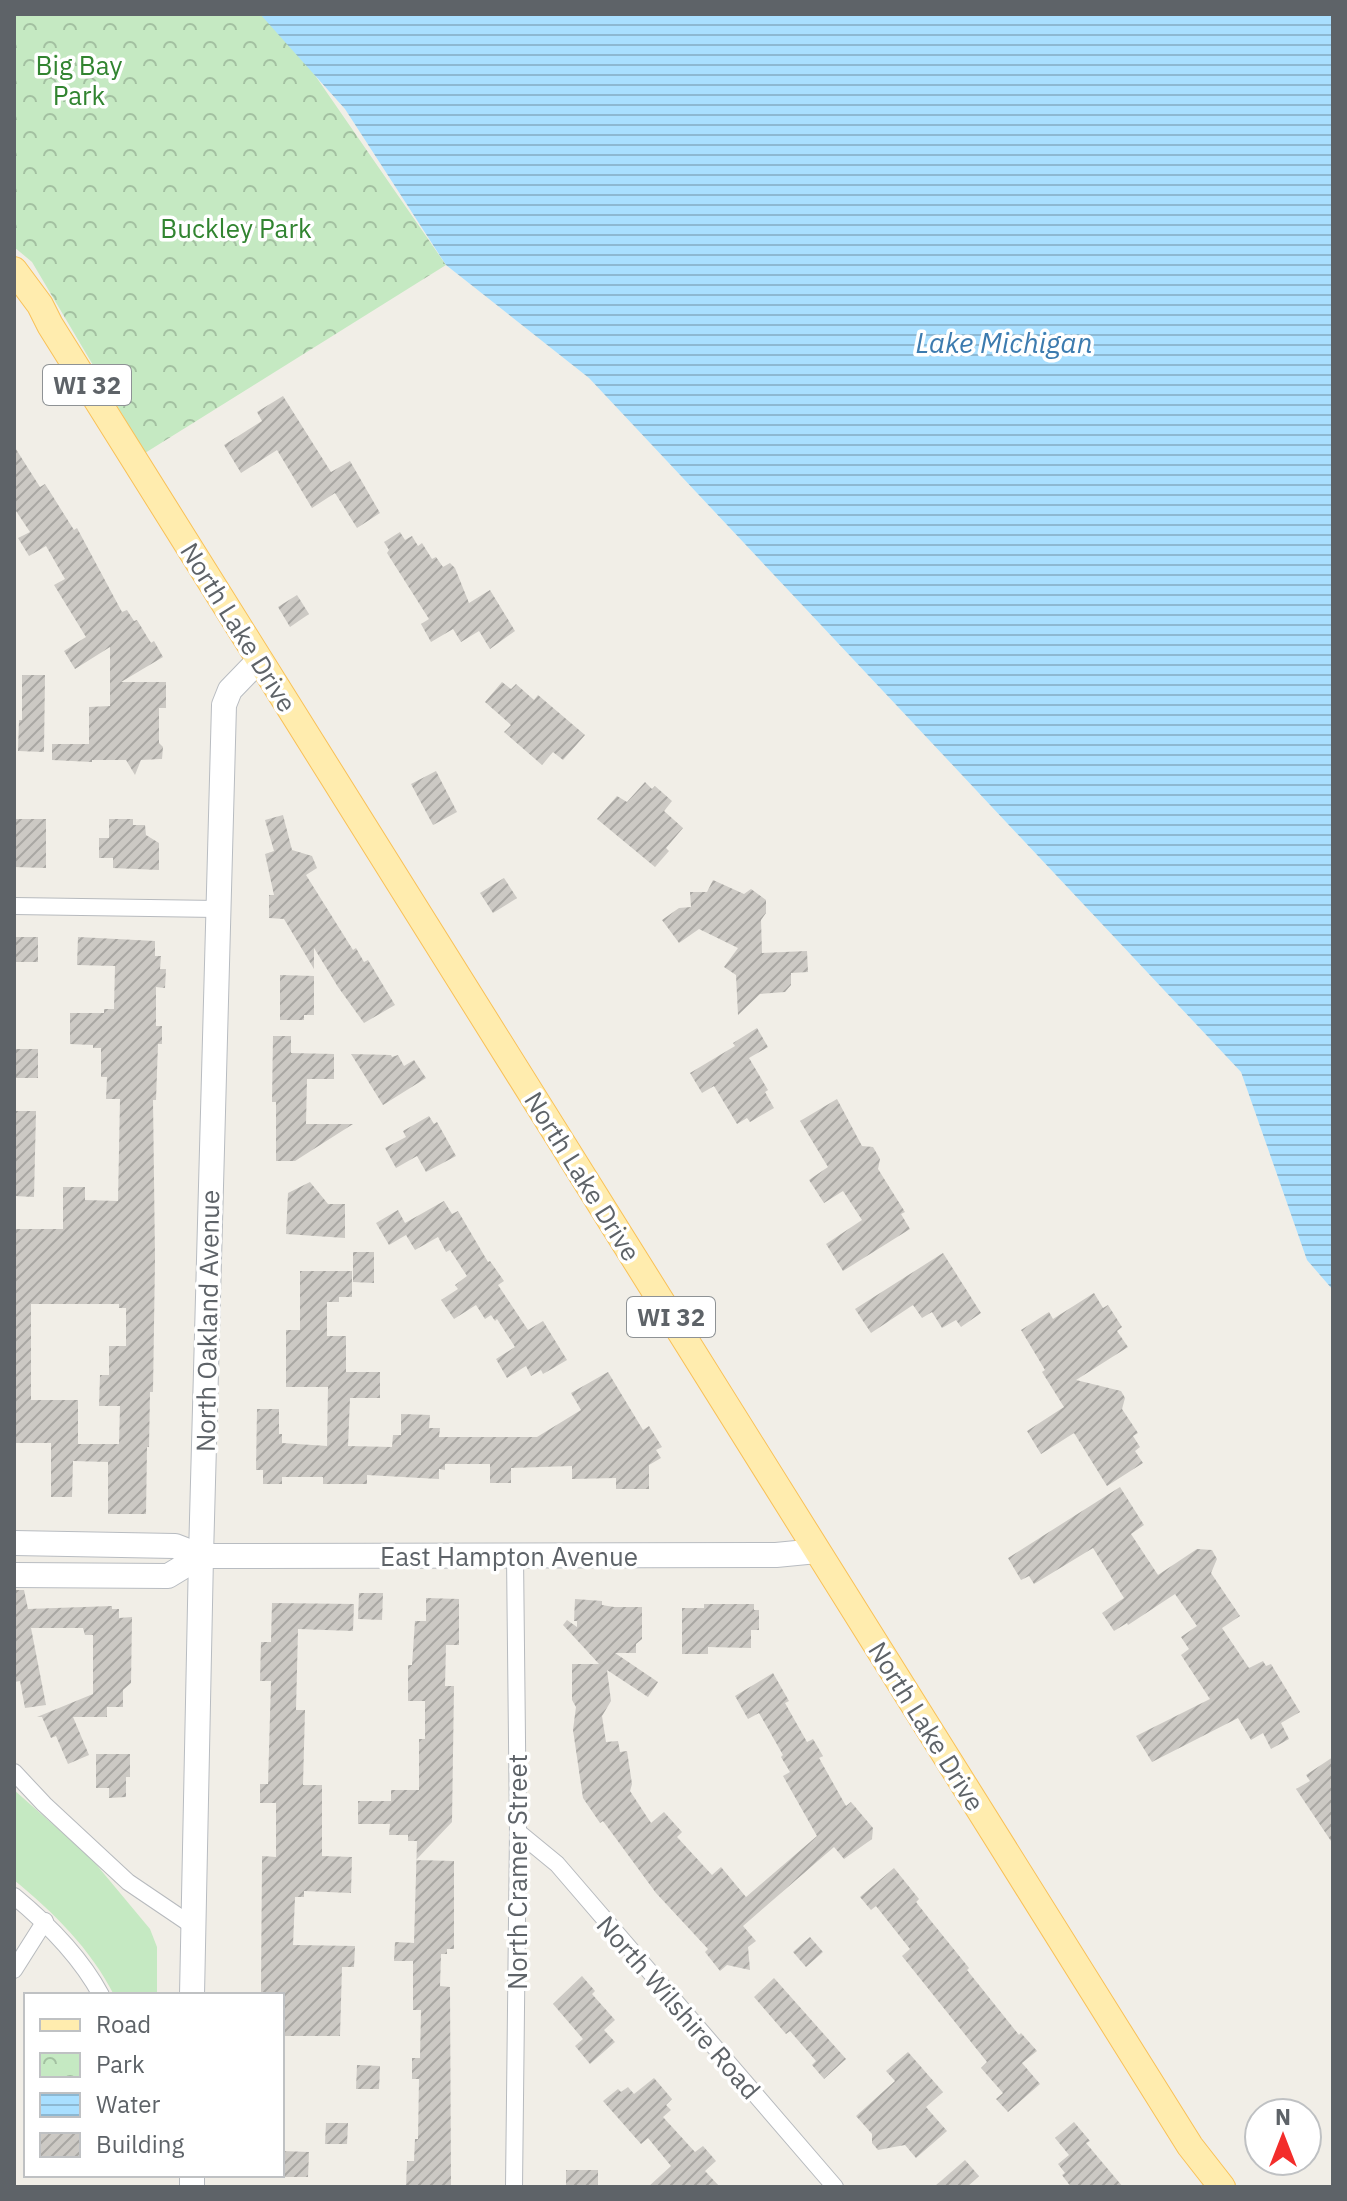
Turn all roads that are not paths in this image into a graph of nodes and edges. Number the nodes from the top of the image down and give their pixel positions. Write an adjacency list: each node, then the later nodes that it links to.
1 (14, 270): 3 (main road, North Lake Drive / WI 32)
2 (14, 294): 3 (main road, North Lake Drive / WI 32)
3 (50, 325): 4 (main road, North Lake Drive / WI 32)
4 (259, 660): 6 (main road, North Oakland Avenue); 8 (main road, North Lake Drive / WI 32)
5 (14, 906): 6 (street)
6 (217, 909): 9 (main road, North Oakland Avenue)
7 (14, 1543): 9 (main road, East Hampton Avenue)
8 (817, 1551): 10 (main road, East Hampton Avenue); 22 (main road, North Lake Drive / WI 32)
9 (201, 1556): 10 (main road, East Hampton Avenue); 11 (main road); 16 (main road, North Oakland Avenue)
10 (515, 1556): 13 (street, North Cramer Street)
11 (14, 1575)
12 (14, 1772): 16 (street)
13 (518, 1832): 20 (street, North Cramer Street); 21 (street, North Wilshire Road)
14 (14, 1896): 15 (street)
15 (45, 1921): 17 (street); 18 (street)
16 (193, 1926): 19 (main road, North Oakland Avenue)
17 (14, 1970)
18 (100, 1993)
19 (192, 1993)
20 (514, 2187)
21 (835, 2187)
22 (1222, 2187)

